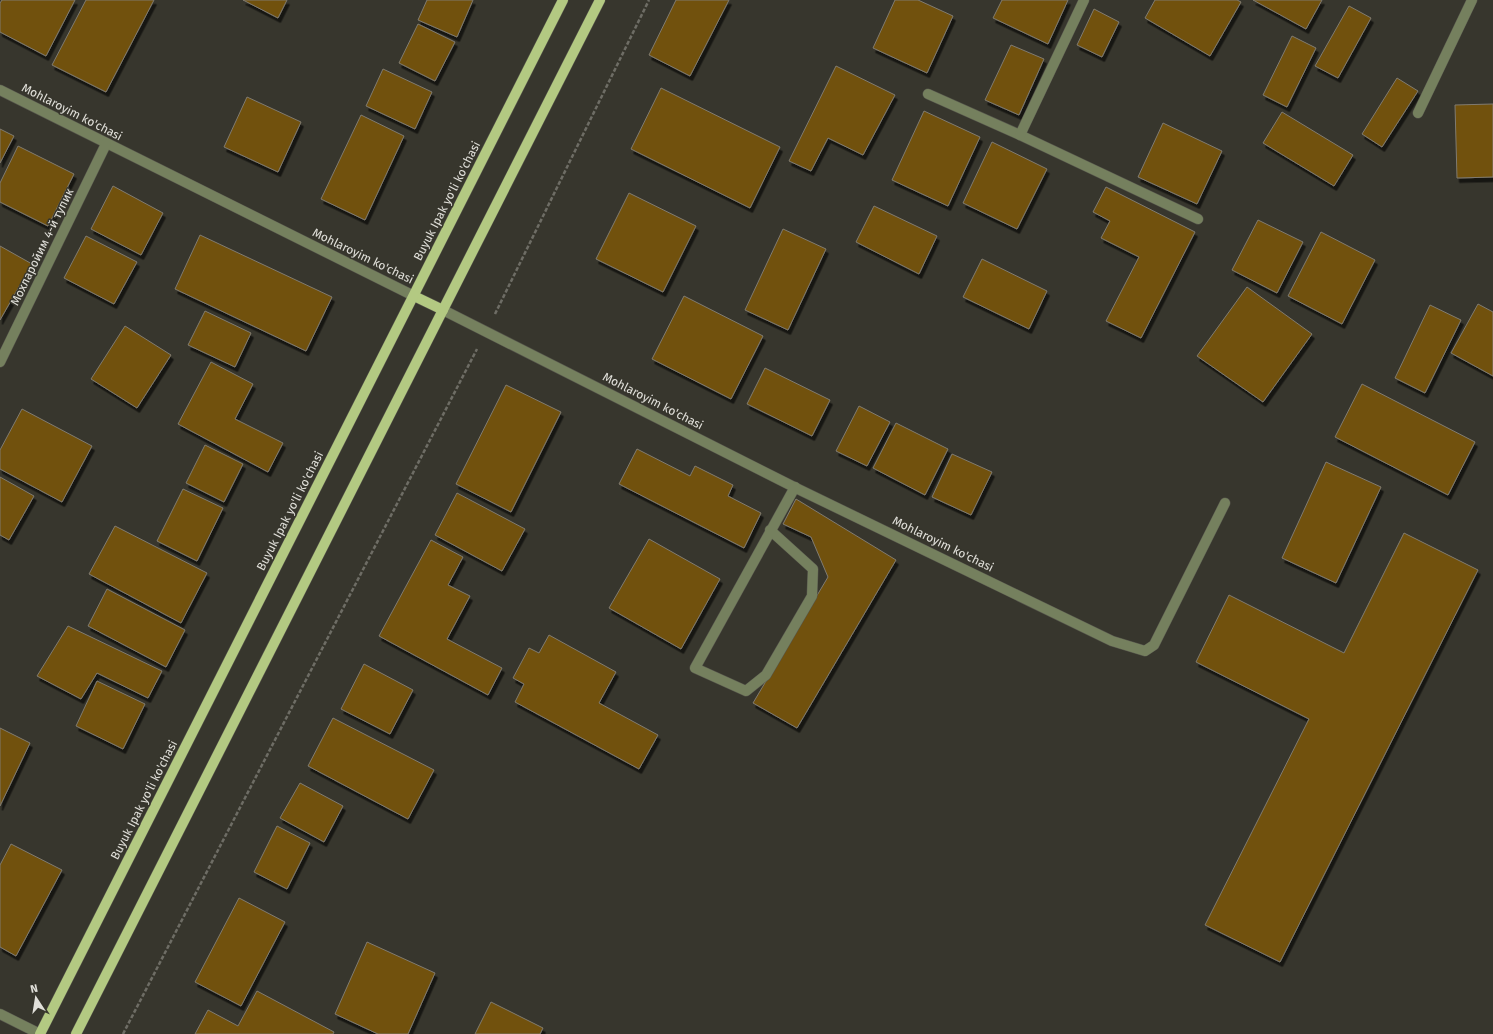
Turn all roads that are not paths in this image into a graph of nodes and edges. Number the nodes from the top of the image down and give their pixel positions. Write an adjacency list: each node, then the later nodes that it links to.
1 (563, 0): 11 (main road, Buyuk Ipak yo'li ko'chasi)
2 (600, 0): 12 (main road)
3 (1084, 0): 8 (street)
4 (1472, 0): 7 (street)
5 (0, 90): 9 (street, Mohlaroyim ko'chasi)
6 (928, 94): 8 (street)
7 (1418, 113)
8 (1020, 135): 10 (street)
9 (106, 144): 11 (street, Mohlaroyim ko'chasi); 13 (street, Мохларойим 4-й тупик)
10 (1198, 219)
11 (414, 296): 12 (main road, Mohlaroyim ko'chasi); 18 (main road, Buyuk Ipak yo'li ko'chasi)
12 (443, 310): 14 (street, Mohlaroyim ko'chasi); 19 (main road)
13 (0, 362)
14 (795, 487): 15 (street, Mohlaroyim ko'chasi); 16 (street)
15 (1225, 503)
16 (770, 530): 16 (street)
17 (0, 1014): 18 (street)
18 (40, 1034)
19 (76, 1034)

